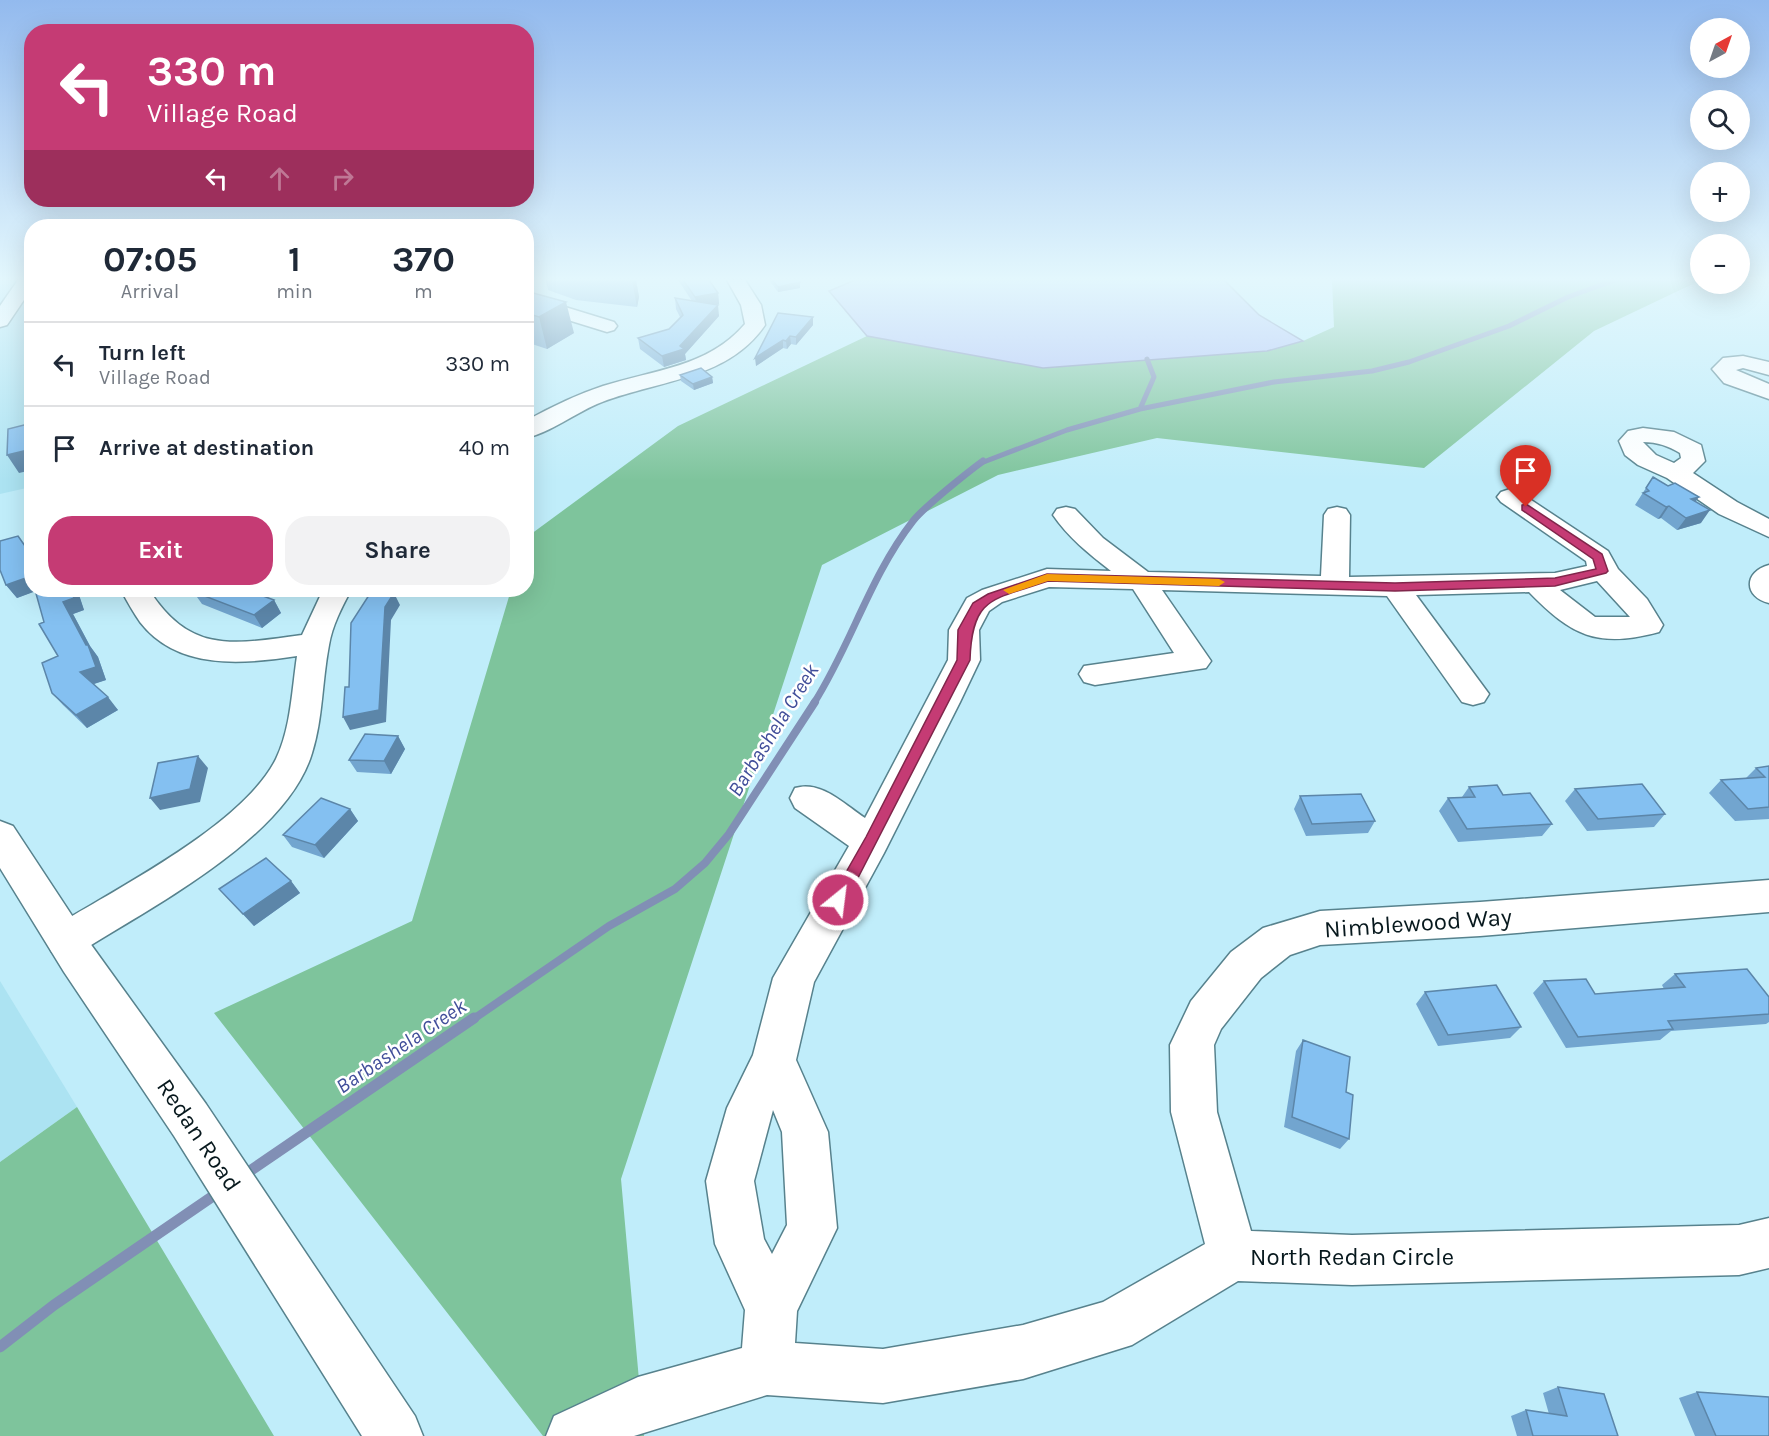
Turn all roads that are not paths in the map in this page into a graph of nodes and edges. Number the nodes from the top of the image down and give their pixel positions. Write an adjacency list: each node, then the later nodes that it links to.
1 (735, 347): 4 (street)
2 (1769, 369): 3 (street)
3 (1769, 392)
4 (534, 426)
5 (1676, 473): 9 (street)
6 (1510, 497): 12 (street)
7 (1066, 515): 14 (street)
8 (1337, 515): 16 (street)
9 (1769, 529)
10 (1769, 534): 11 (street)
11 (1769, 553)
12 (1602, 571): 15 (street); 15 (street)
13 (1769, 574): 18 (street)
14 (1141, 580): 16 (street); 22 (street); 26 (street)
15 (1537, 584): 17 (street)
16 (1335, 585): 17 (street)
17 (1395, 587): 23 (street)
18 (1769, 594)
19 (140, 597): 21 (street)
20 (334, 597): 21 (street)
21 (314, 643): 28 (street)
22 (1095, 674)
23 (1473, 693)
24 (808, 798): 26 (street)
25 (0, 836): 28 (street, Redan Road)
26 (871, 842): 29 (street)
27 (1769, 897): 31 (street, Nimblewood Way)
28 (66, 940): 34 (street, Redan Road)
29 (774, 1060): 32 (street); 32 (street)
30 (1769, 1243): 31 (street, North Redan Circle)
31 (1233, 1256): 33 (street, North Redan Circle)
32 (771, 1308): 33 (street)
33 (767, 1368): 35 (street, North Redan Circle)
34 (395, 1436)
35 (574, 1436)

